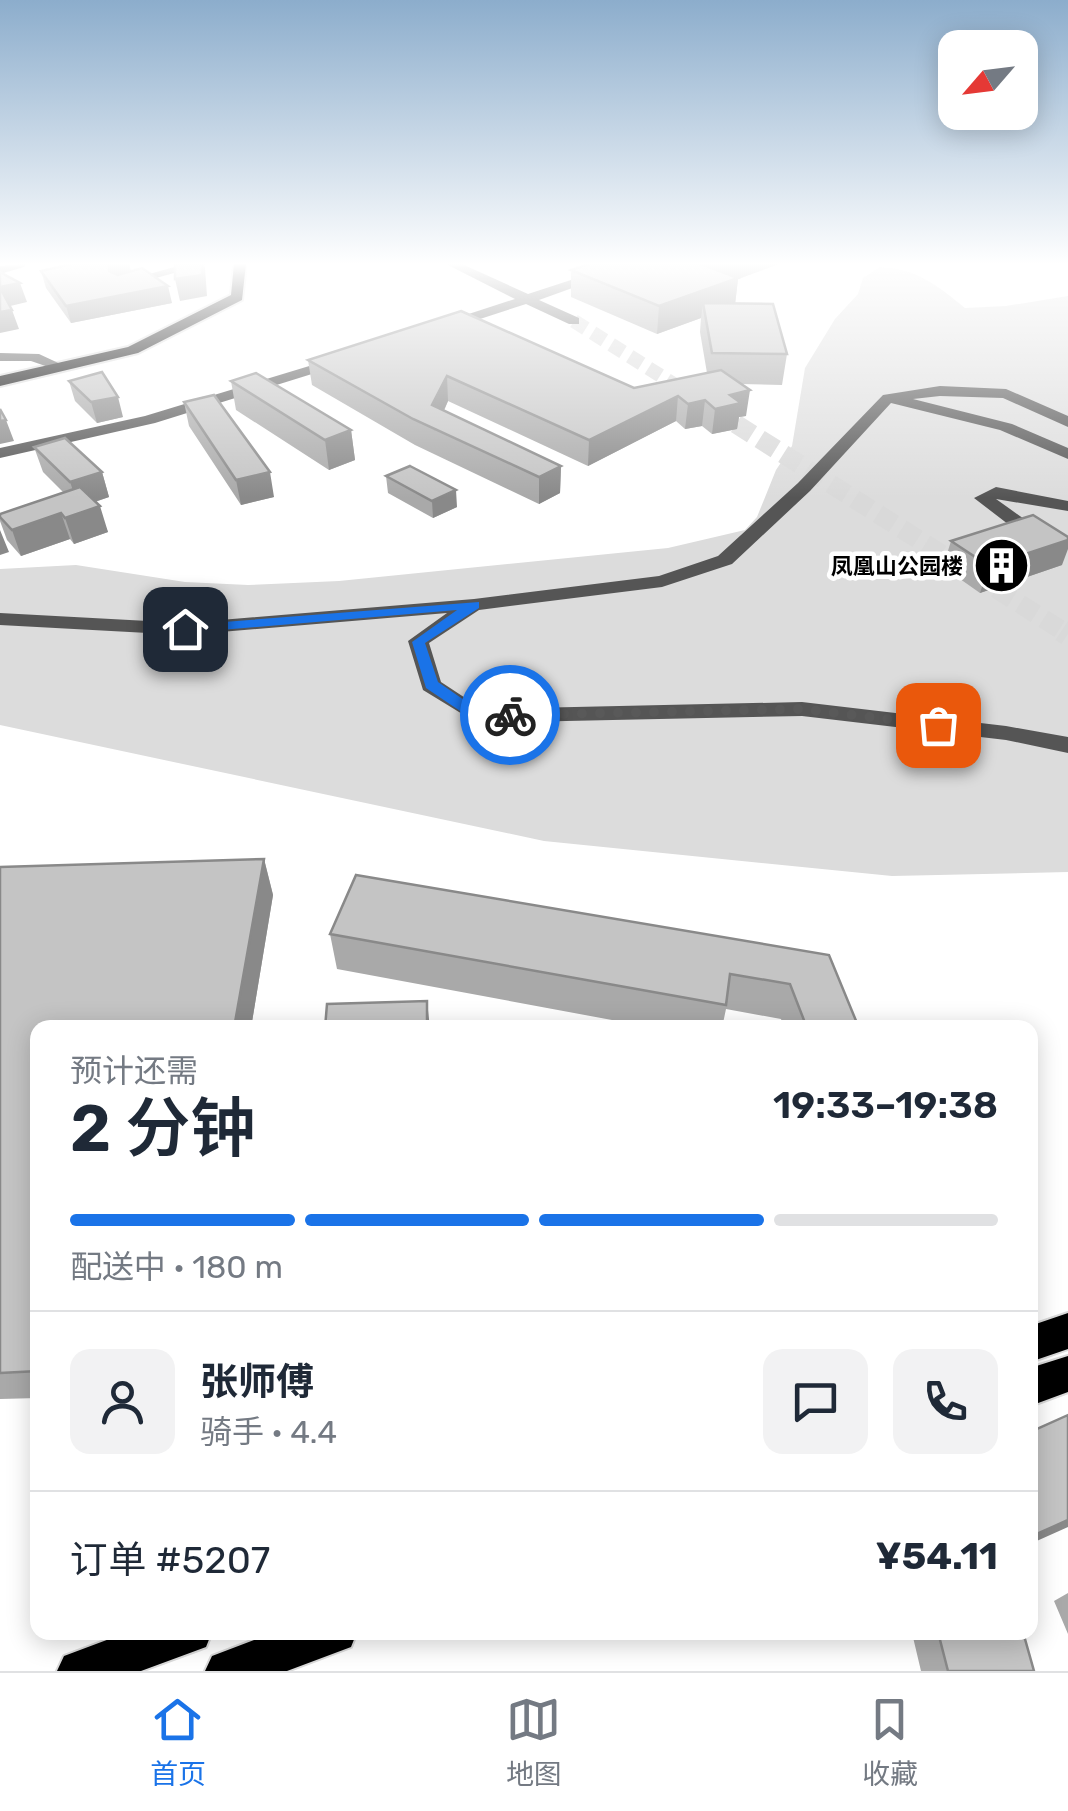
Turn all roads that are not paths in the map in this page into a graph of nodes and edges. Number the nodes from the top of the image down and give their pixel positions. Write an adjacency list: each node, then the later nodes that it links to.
1 (150, 342): 4 (main road)
2 (363, 353): 8 (street)
3 (0, 357): 4 (street)
4 (60, 367): 5 (main road)
5 (0, 381)
6 (888, 398): 7 (street); 9 (street); 12 (street)
7 (1068, 422)
8 (0, 453)
9 (1068, 454)
10 (1068, 506): 11 (street)
11 (1054, 550)
12 (474, 605): 13 (street); 14 (street)
13 (0, 619)
14 (1068, 745)
15 (1068, 1331): 16 (main road)
16 (1038, 1341)
17 (1068, 1374): 18 (main road)
18 (1038, 1384)
19 (167, 1640): 21 (main road)
20 (314, 1640): 22 (main road)
21 (78, 1671)
22 (227, 1671)

